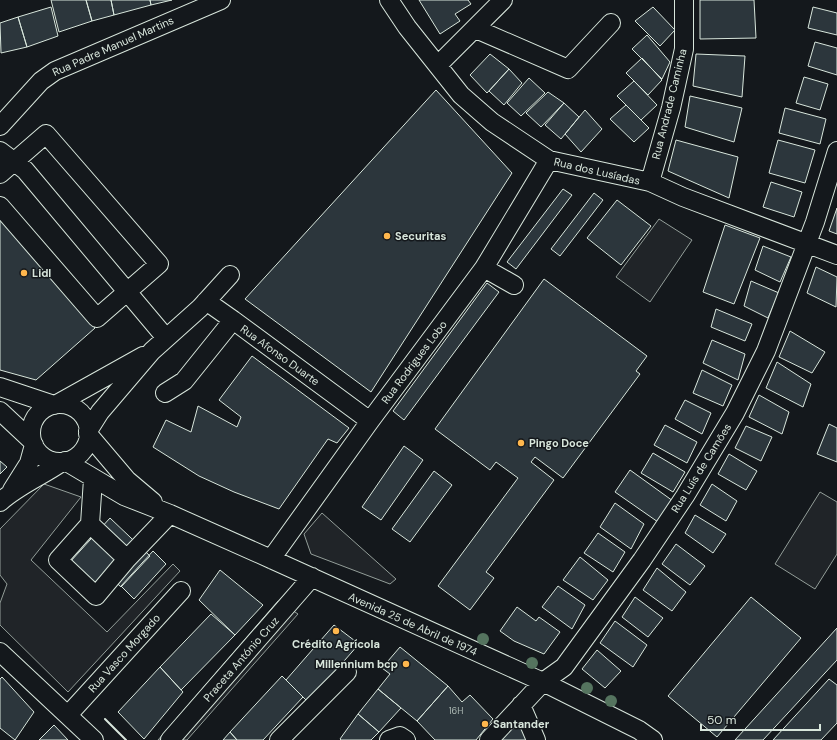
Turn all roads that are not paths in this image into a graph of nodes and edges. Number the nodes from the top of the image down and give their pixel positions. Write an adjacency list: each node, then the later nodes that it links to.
1 (221, 0): 8 (street, Rua Padre Manuel Martins)
2 (389, 0): 7 (street, Rua dos Lusíadas)
3 (503, 0): 6 (street)
4 (684, 0): 13 (street, Rua Andrade Caminha)
5 (611, 23): 6 (street)
6 (476, 29): 7 (street)
7 (438, 65): 11 (street, Rua dos Lusíadas)
8 (2, 121)
9 (837, 151): 15 (street, Rua Luís de Camões)
10 (7, 156): 12 (street); 20 (street); 20 (street)
11 (549, 160): 13 (street, Rua dos Lusíadas); 17 (street, Rua Rodrigues Lobo)
12 (0, 174)
13 (650, 182): 15 (street, Rua dos Lusíadas)
14 (0, 206): 20 (street)
15 (806, 242): 16 (street, Rua dos Lusíadas); 43 (street, Rua Luís de Camões)
16 (837, 255)
17 (484, 268): 19 (street); 29 (street, Rua Rodrigues Lobo)
18 (230, 275): 21 (street)
19 (514, 285)
20 (127, 292): 23 (street)
21 (206, 301): 22 (street); 23 (street)
22 (233, 320): 26 (street, Rua Afonso Duarte); 29 (street, Rua Afonso Duarte)
23 (166, 338): 24 (street)
24 (152, 351): 27 (street); 30 (street)
25 (0, 387): 27 (street, Avenida 25 de Abril de 1974)
26 (165, 393)
27 (56, 405): 30 (street, Avenida 25 de Abril de 1974); 31 (street)
28 (0, 411): 31 (street, Avenida 25 de Abril de 1974)
29 (370, 421): 38 (street, Rua Rodrigues Lobo)
30 (88, 433): 32 (street); 35 (street, Avenida 25 de Abril de 1974)
31 (33, 443): 32 (street, Avenida 25 de Abril de 1974); 34 (street)
32 (64, 462): 33 (street, Avenida 25 de Abril de 1974); 34 (street)
33 (93, 479): 35 (street, Avenida 25 de Abril de 1974); 36 (street)
34 (6, 496)
35 (170, 514): 37 (street); 38 (street, Avenida 25 de Abril de 1974)
36 (90, 524): 37 (street); 37 (street)
37 (127, 558)
38 (271, 559): 39 (street, Avenida 25 de Abril de 1974)
39 (312, 577): 43 (street, Avenida 25 de Abril de 1974); 47 (street, Praceta António Cruz)
40 (180, 592): 45 (street, Rua Vasco Morgado)
41 (0, 652): 45 (street)
42 (347, 672): 48 (street)
43 (543, 682): 44 (street, Rua Luís de Camões); 53 (street, Avenida 25 de Abril de 1974)
44 (521, 705): 51 (street, Rua Luís de Camões); 52 (street)
45 (68, 715): 46 (street)
46 (94, 740)
47 (170, 740)
48 (279, 740)
49 (389, 740): 50 (street)
50 (406, 740)
51 (489, 740)
52 (536, 740)
53 (653, 740)

